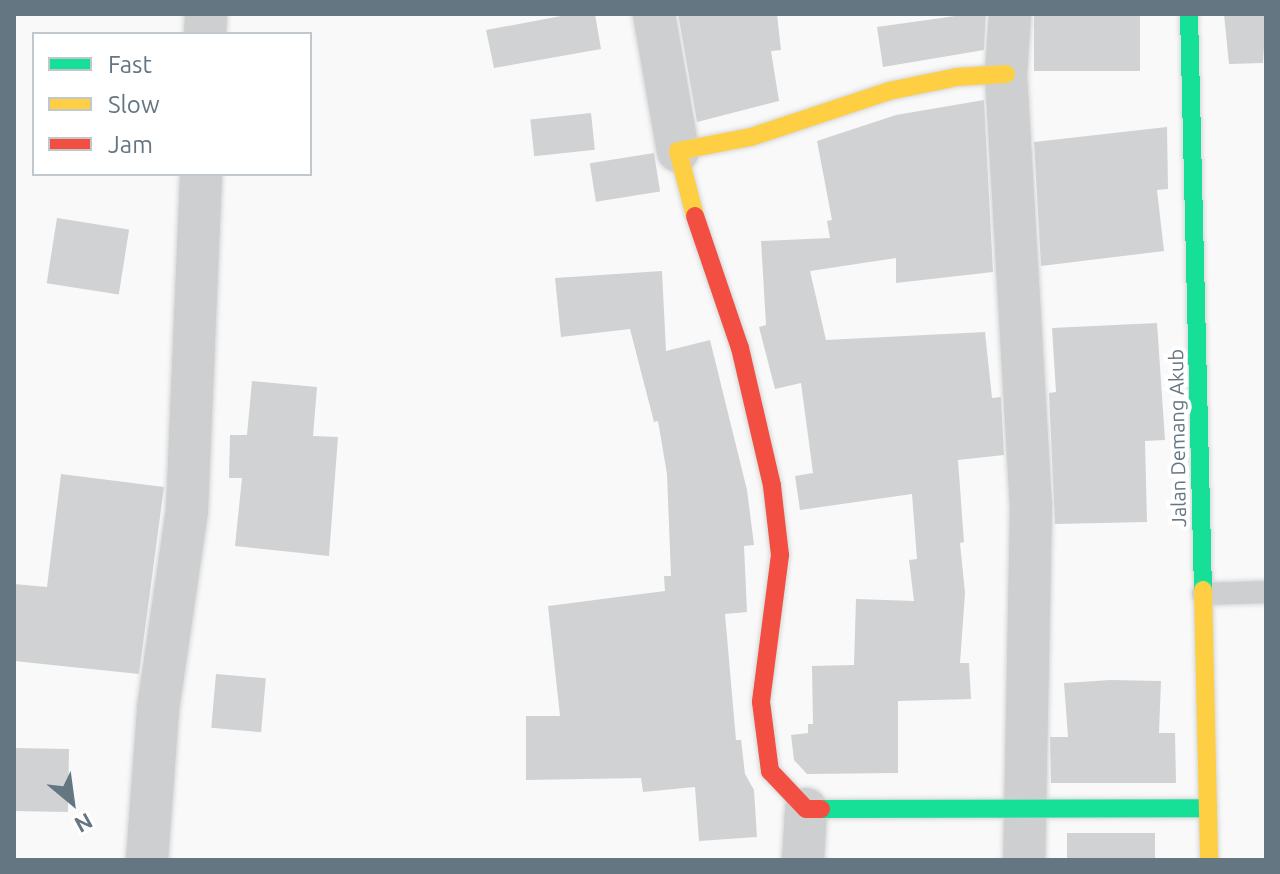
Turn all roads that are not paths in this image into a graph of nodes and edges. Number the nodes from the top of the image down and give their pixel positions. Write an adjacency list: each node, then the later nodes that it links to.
1 (654, 14): 5 (street)
2 (1010, 14): 4 (street)
3 (1189, 14): 8 (street, Jalan Demang Akub)
4 (1006, 74): 5 (street); 11 (street)
5 (678, 151): 10 (street)
6 (201, 176): 12 (street)
7 (1266, 592): 8 (lane)
8 (1203, 594): 9 (street, Jalan Demang Akub)
9 (1208, 808): 11 (street); 15 (street, Jalan Demang Akub)
10 (806, 809): 11 (street); 13 (street)
11 (1025, 811): 14 (street)
12 (147, 860)
13 (803, 860)
14 (1024, 860)
15 (1209, 860)

